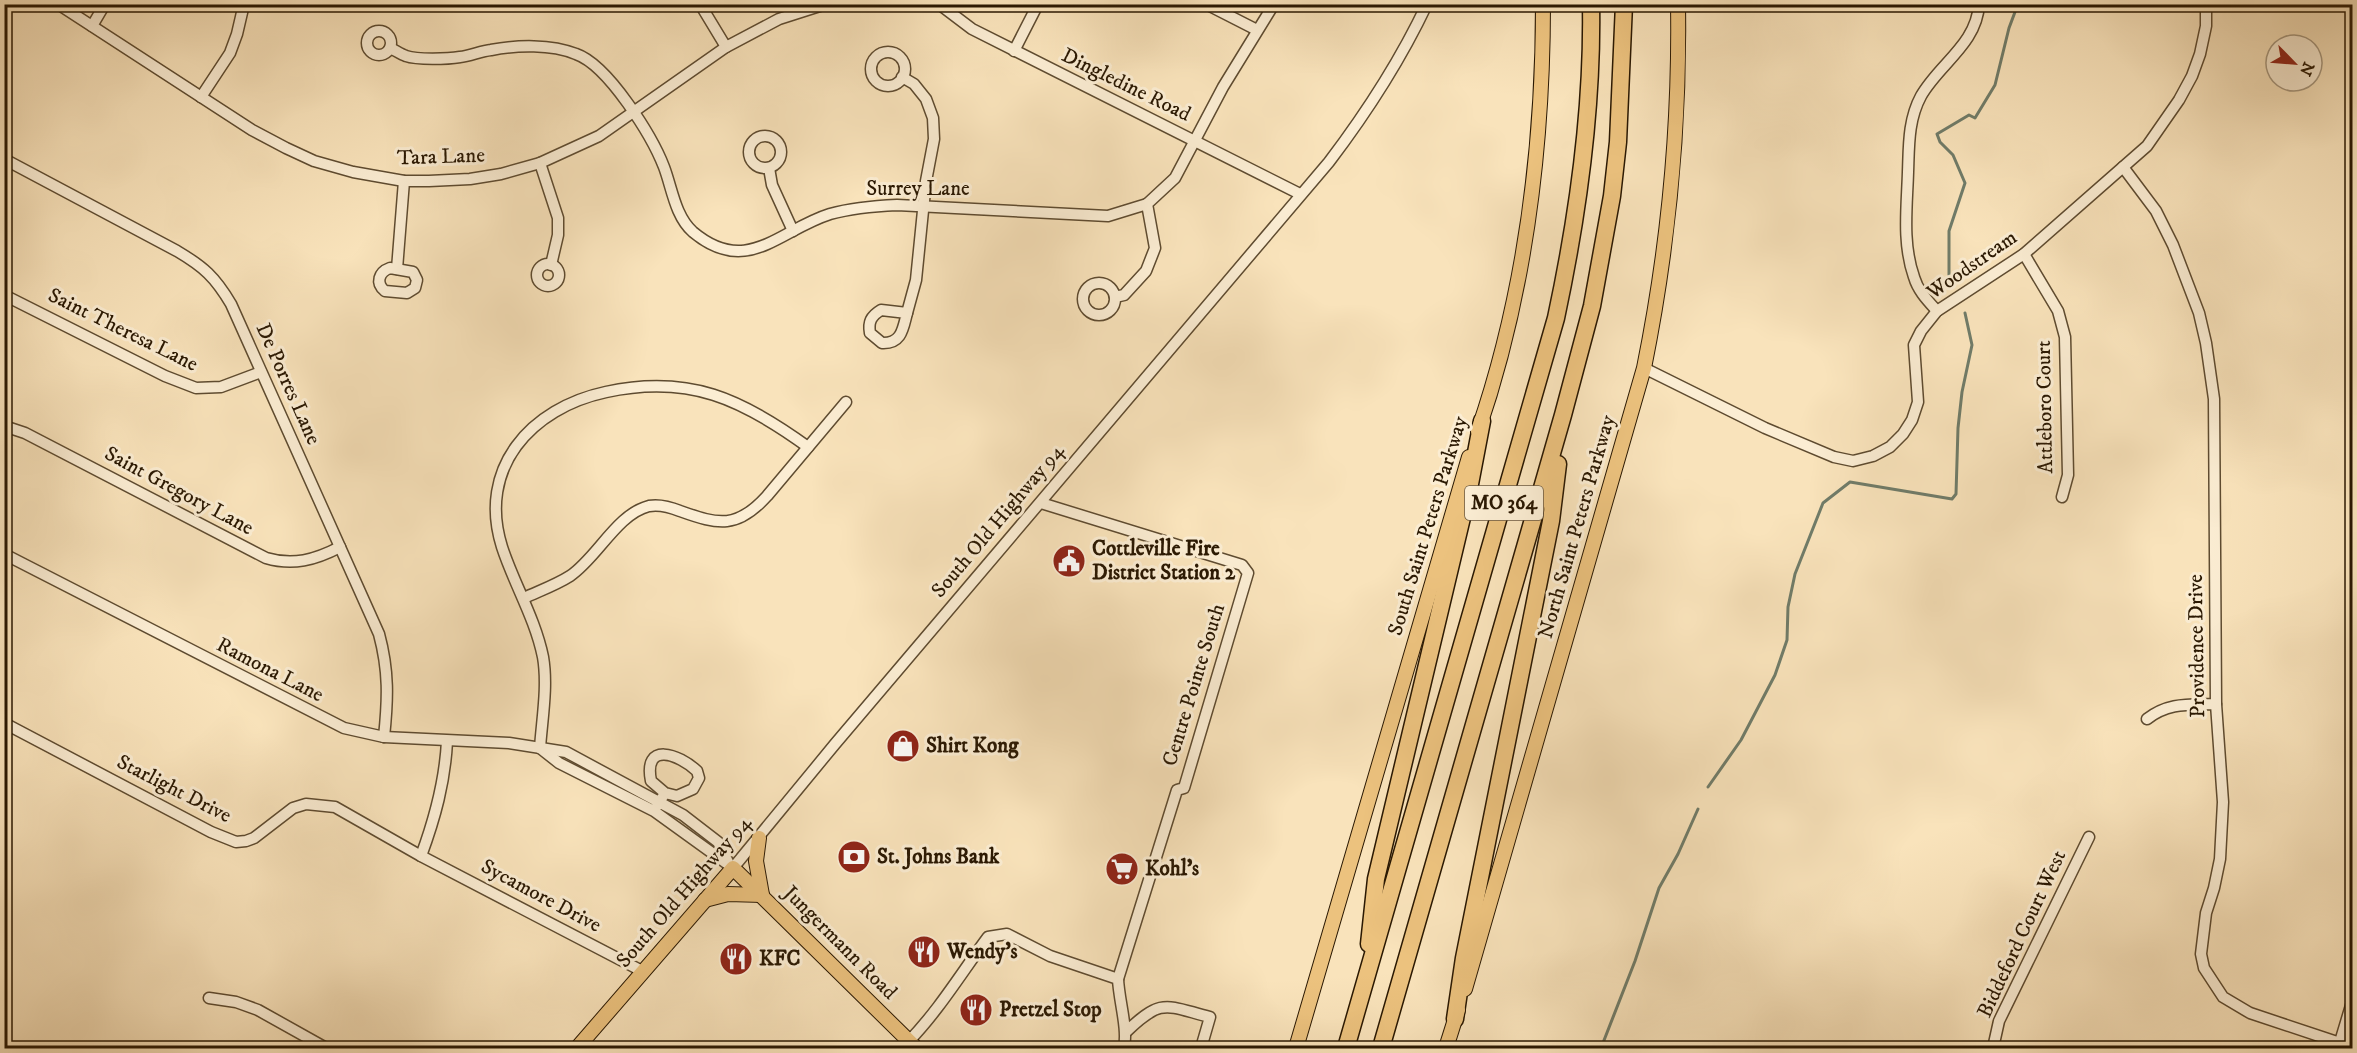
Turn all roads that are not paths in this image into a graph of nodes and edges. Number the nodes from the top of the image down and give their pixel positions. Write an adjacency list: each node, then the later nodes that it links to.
1 (58, 4): 17 (street, Tara Lane)
2 (105, 4): 17 (street)
3 (244, 4): 23 (street)
4 (700, 4): 19 (street)
5 (826, 4): 19 (street, Tara Lane)
6 (939, 4): 21 (street, Dingledine Road)
7 (1038, 4): 21 (street)
8 (1206, 4): 18 (street)
9 (1274, 4): 18 (street)
10 (1427, 4): 31 (street, South Old Highway 94)
11 (1543, 4): 46 (main road, South Saint Peters Parkway)
12 (1591, 4): 71 (highway, MO 364)
13 (1624, 4): 45 (highway, MO 364)
14 (1678, 4): 42 (main road, North Saint Peters Parkway)
15 (1978, 4): 40 (street)
16 (2206, 4): 28 (street, Woodstream)
17 (92, 26): 23 (street, Tara Lane)
18 (1257, 30): 25 (street)
19 (726, 47): 24 (street, Tara Lane)
20 (390, 48): 24 (street, Surrey Lane)
21 (1014, 51): 25 (street, Dingledine Road)
22 (902, 77): 33 (street)
23 (201, 98): 30 (street, Tara Lane)
24 (632, 112): 27 (street, Tara Lane); 34 (street, Surrey Lane)
25 (1195, 140): 31 (street, Dingledine Road); 32 (street)
26 (4, 159): 43 (street, De Porres Lane)
27 (540, 163): 30 (street, Tara Lane); 36 (street)
28 (2122, 166): 35 (street, Woodstream); 54 (street, Providence Drive)
29 (769, 168): 34 (street)
30 (404, 181): 37 (street)
31 (1300, 194): 50 (street, South Old Highway 94)
32 (1147, 204): 33 (street, Surrey Lane); 39 (street)
33 (922, 206): 34 (street, Surrey Lane); 41 (street)
34 (793, 231)
35 (2024, 254): 40 (street, Woodstream); 49 (street, Attleboro Court)
36 (551, 265)
37 (397, 269)
38 (4, 295): 43 (street, Saint Theresa Lane)
39 (1115, 297)
40 (1937, 311): 42 (street, Woodstream)
41 (907, 313)
42 (1644, 368): 74 (main road, North Saint Peters Parkway)
43 (261, 372): 51 (street, De Porres Lane)
44 (846, 402): 48 (street)
45 (1563, 415): 74 (highway); 85 (highway, MO 364)
46 (1482, 421): 71 (highway); 83 (main road, South Saint Peters Parkway)
47 (4, 426): 51 (street, Saint Gregory Lane)
48 (808, 447): 53 (street); 53 (street)
49 (2062, 496)
50 (1041, 503): 64 (street, South Old Highway 94); 70 (street, Centre Pointe South)
51 (340, 547): 57 (street, De Porres Lane)
52 (4, 554): 57 (street, Ramona Lane)
53 (524, 598): 59 (street)
54 (2216, 704): 55 (street); 76 (street, Providence Drive)
55 (2147, 719)
56 (4, 723): 65 (street, Starlight Drive)
57 (384, 737): 58 (street, Ramona Lane)
58 (447, 741): 59 (street, Ramona Lane); 65 (street)
59 (540, 748): 60 (street, Ramona Lane); 61 (street, Ramona Lane)
60 (594, 766): 61 (street); 62 (street, Ramona Lane)
61 (588, 777): 62 (street, Ramona Lane)
62 (659, 802): 62 (street); 66 (street, Ramona Lane)
63 (2089, 837): 87 (street, Biddeford Court West)
64 (759, 838): 66 (street, South Old Highway 94); 67 (main road)
65 (421, 856): 69 (street, Sycamore Drive)
66 (731, 866): 67 (main road, Jungermann Road); 68 (main road, South Old Highway 94)
67 (762, 895): 68 (main road); 77 (main road, Jungermann Road)
68 (705, 901): 69 (main road, South Old Highway 94)
69 (642, 971): 80 (main road, South Old Highway 94)
70 (1118, 980): 75 (street, Centre Pointe South); 77 (street)
71 (1363, 993): 84 (highway, MO 364)
72 (209, 998): 79 (street)
73 (2352, 1002): 76 (street)
74 (1455, 1019): 86 (main road, North Saint Peters Parkway)
75 (1126, 1032): 81 (street, Centre Pointe South); 82 (street)
76 (2340, 1042): 78 (street, Providence Drive)
77 (912, 1045)
78 (2352, 1047)
79 (326, 1048)
80 (577, 1048)
81 (1124, 1048)
82 (1201, 1048)
83 (1296, 1048)
84 (1347, 1048)
85 (1381, 1048)
86 (1446, 1048)
87 (1993, 1048)

